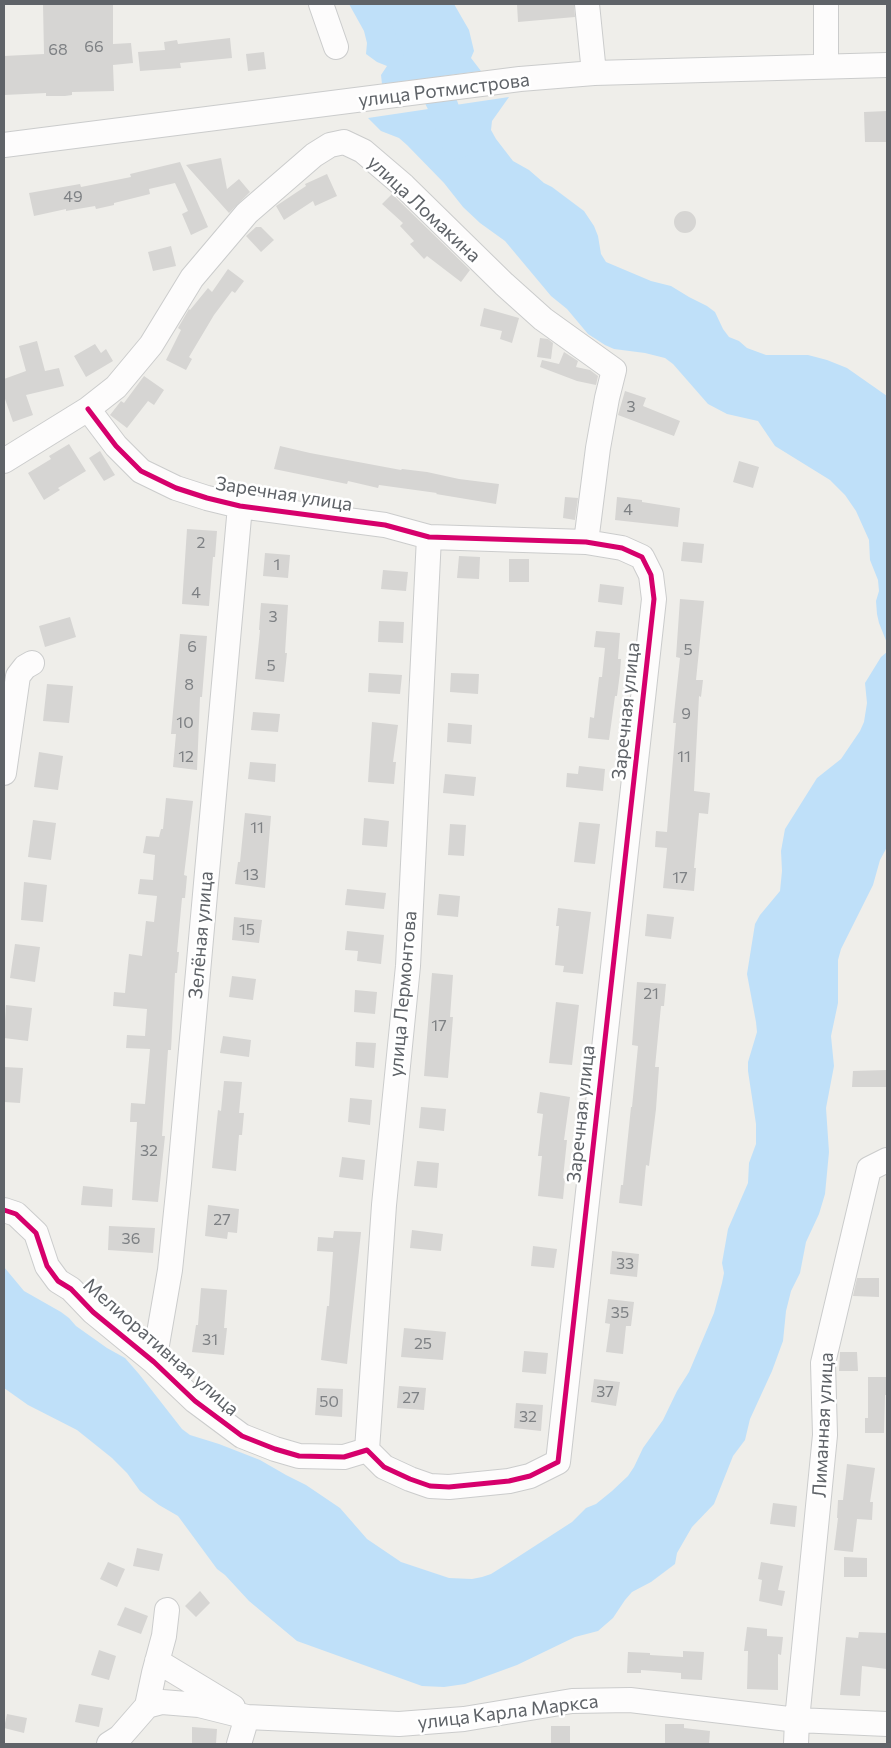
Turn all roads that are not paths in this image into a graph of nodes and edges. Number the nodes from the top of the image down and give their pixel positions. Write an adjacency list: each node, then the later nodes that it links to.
1 (321, 4): 4 (street)
2 (586, 4): 7 (street)
3 (826, 4): 6 (street)
4 (336, 47)
5 (887, 65): 6 (street, улица Ротмистрова)
6 (826, 66): 7 (street, улица Ротмистрова)
7 (594, 73): 8 (street, улица Ротмистрова)
8 (4, 145)
9 (88, 409): 10 (street, улица Ломакина); 11 (street, Заречная улица); 13 (street, улица Ломакина)
10 (4, 461)
11 (240, 506): 12 (street, Заречная улица); 18 (street, Зелёная улица)
12 (429, 537): 13 (street, Заречная улица); 19 (street, улица Лермонтова)
13 (586, 542): 19 (street, Заречная улица)
14 (32, 663): 15 (street)
15 (4, 773)
16 (878, 1165): 24 (street, Лиманная улица)
17 (4, 1210): 18 (street, Мелиоративная улица)
18 (154, 1362): 19 (street, Мелиоративная улица)
19 (367, 1450)
20 (167, 1610): 21 (street)
21 (157, 1660): 22 (street); 23 (street)
22 (147, 1706): 23 (street, улица Карла Маркса); 26 (street)
23 (247, 1717): 24 (street, улица Карла Маркса); 27 (street)
24 (797, 1720): 25 (street, улица Карла Маркса); 28 (street, Лиманная улица)
25 (887, 1724)
26 (116, 1742)
27 (239, 1744)
28 (796, 1744)

